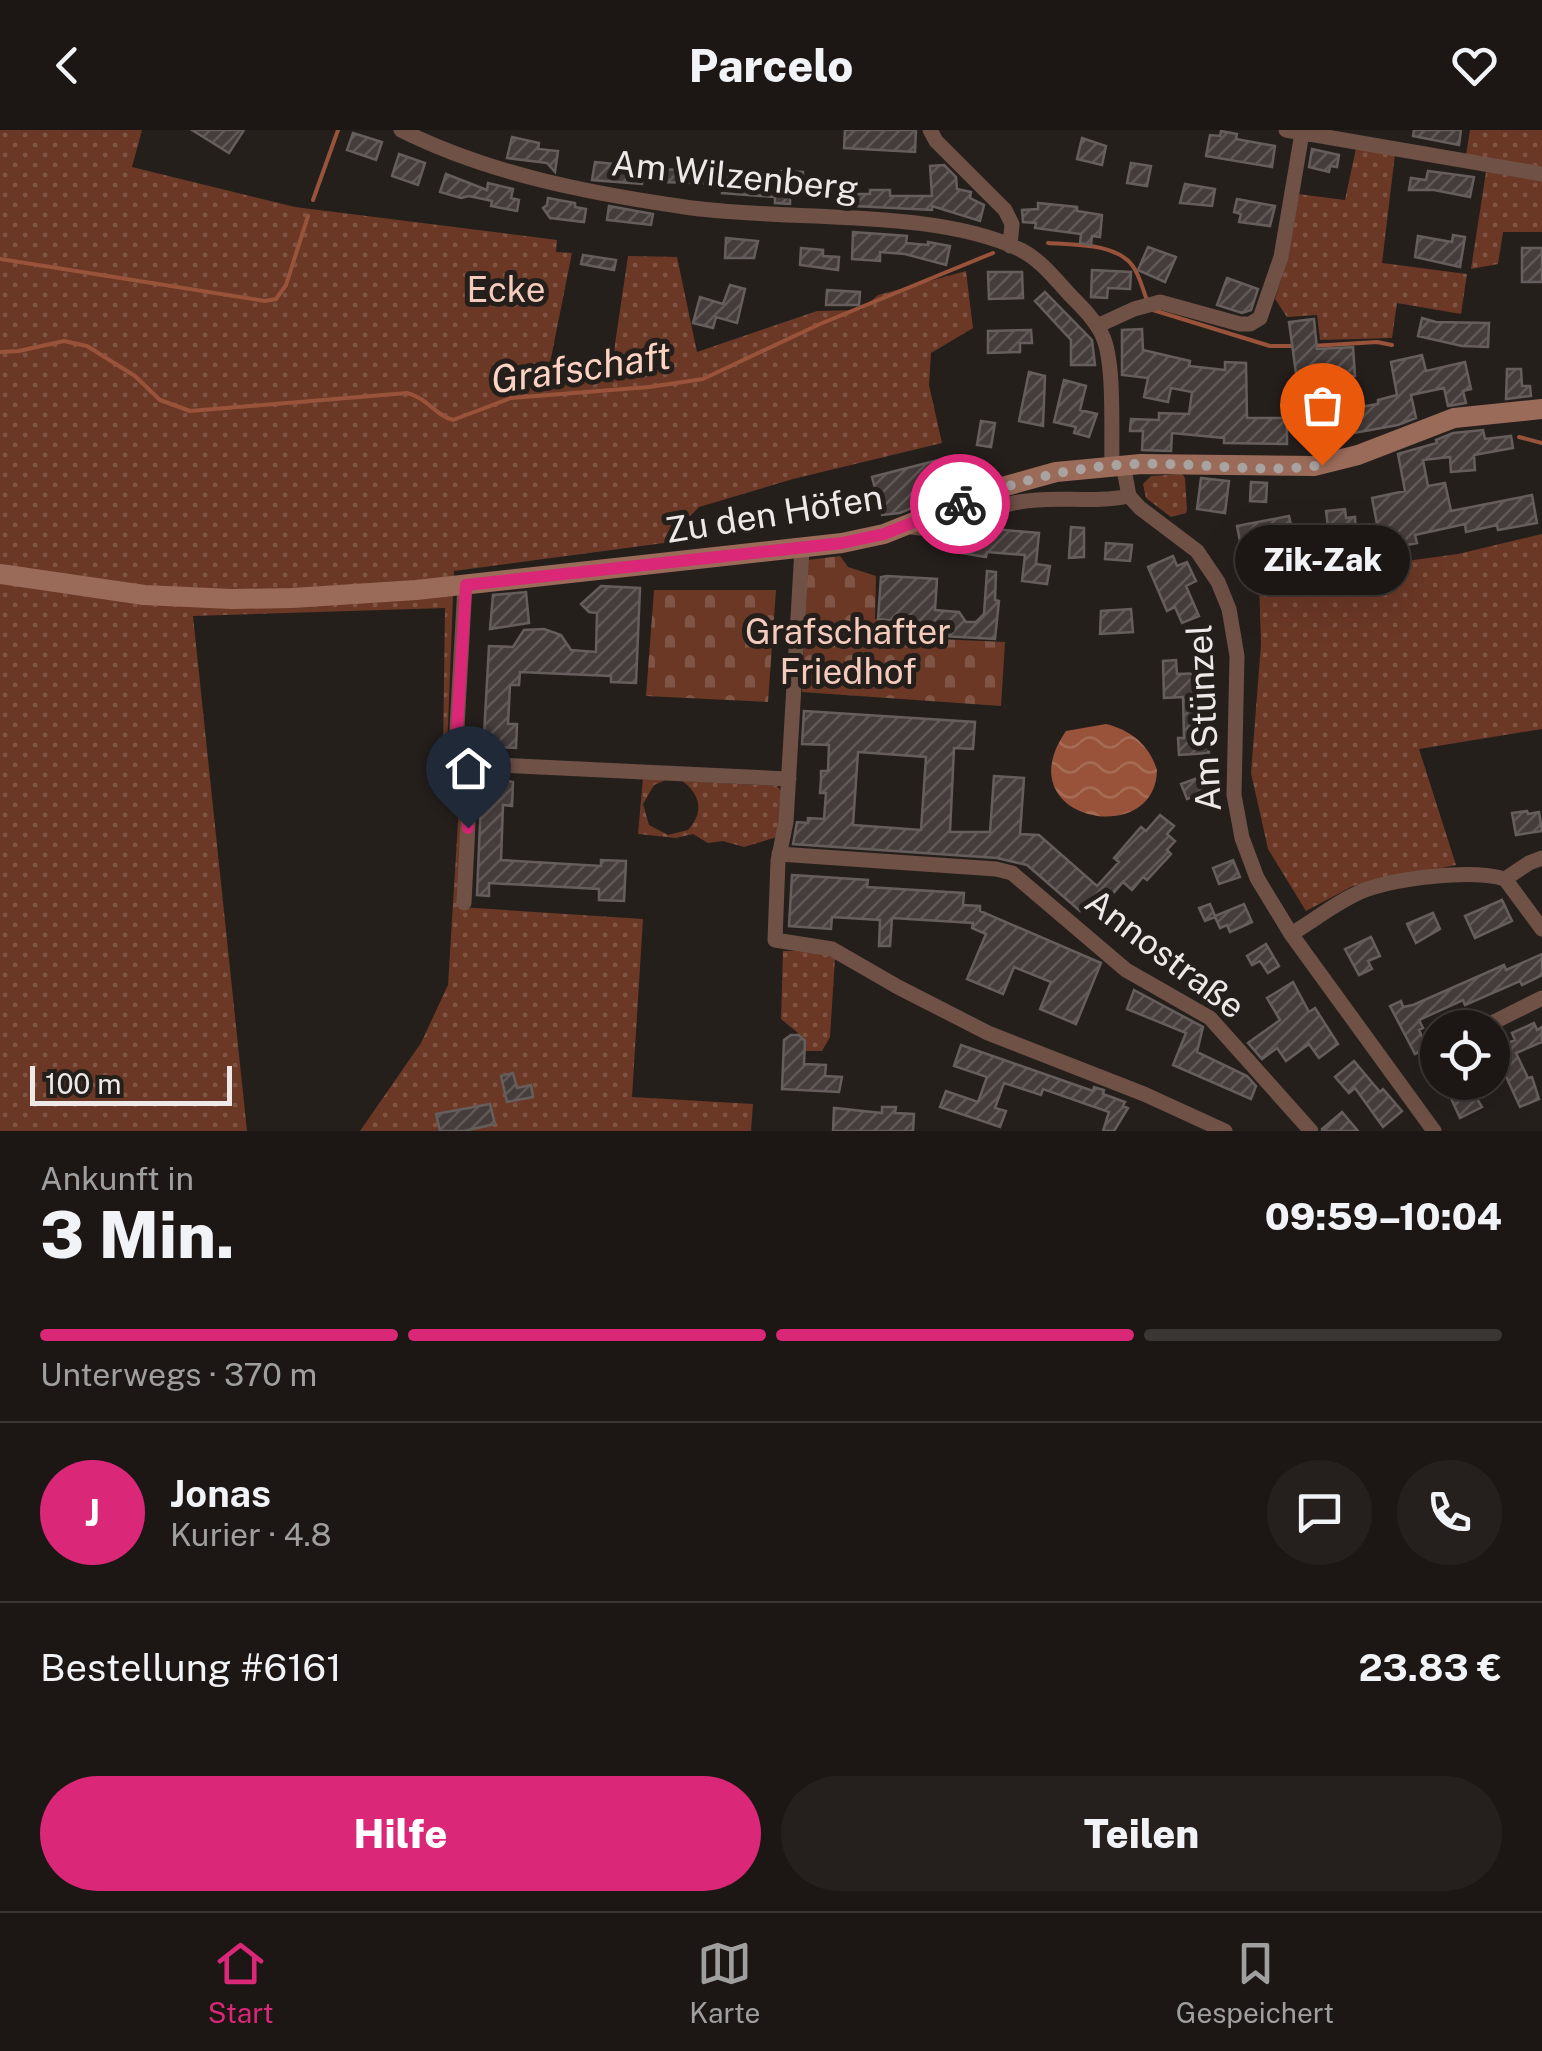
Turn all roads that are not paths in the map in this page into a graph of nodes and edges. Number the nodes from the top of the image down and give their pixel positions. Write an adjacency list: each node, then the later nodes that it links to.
1 (401, 130): 5 (street, Am Wilzenberg)
2 (930, 130): 5 (street)
3 (1294, 132): 4 (street); 6 (street)
4 (1542, 174)
5 (1010, 246): 6 (street, Am Wilzenberg)
6 (1097, 326): 8 (street, Am Wilzenberg)
7 (1542, 409): 8 (street, Zu den Höfen)
8 (1118, 465): 9 (street); 10 (street, Zu den Höfen)
9 (1130, 496): 10 (street); 21 (street, Am Stünzel)
10 (906, 526): 11 (street, Zu den Höfen)
11 (802, 548): 13 (street, Zu den Höfen); 15 (street)
12 (0, 574): 13 (street, Zu den Höfen)
13 (466, 585): 14 (street)
14 (462, 760): 15 (street); 19 (street)
15 (789, 780): 16 (street)
16 (779, 854): 24 (street); 25 (street, Annostraße)
17 (1542, 858): 18 (street)
18 (1505, 879): 20 (street); 21 (street)
19 (464, 903)
20 (1542, 929)
21 (1292, 934): 26 (street, Am Stünzel)
22 (1542, 998): 23 (street)
23 (1510, 1014)
24 (1225, 1131)
25 (1311, 1131)
26 (1434, 1131)

